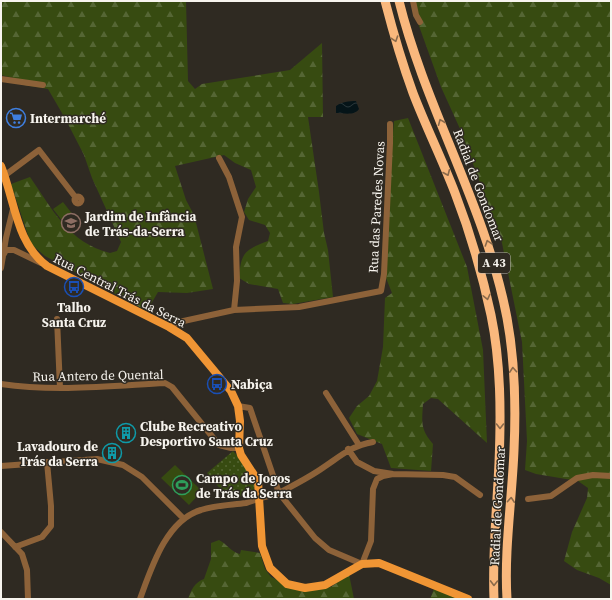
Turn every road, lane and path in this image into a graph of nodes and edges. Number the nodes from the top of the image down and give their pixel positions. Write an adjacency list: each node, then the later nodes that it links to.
1 (385, 1): 44 (highway, Radial de Gondomar / A 43, one-way to 44)
2 (399, 1): 45 (highway, Radial de Gondomar / A 43, one-way to 2)
3 (413, 1): 4 (street)
4 (420, 22)
5 (1, 79): 6 (street)
6 (43, 85)
7 (390, 124): 18 (street, Rua das Paredes Novas)
8 (219, 158): 18 (street)
9 (1, 166): 10 (main road, Rua Central Trás da Serra)
10 (4, 176): 11 (street); 12 (main road, Rua Central Trás da Serra)
11 (76, 198)
12 (13, 205): 13 (main road, Rua Central Trás da Serra); 15 (street)
13 (30, 250): 14 (street); 16 (main road, Rua Central Trás da Serra)
14 (21, 254): 15 (street); 16 (street)
15 (2, 258): 17 (street)
16 (47, 266): 20 (main road, Rua Central Trás da Serra)
17 (1, 268)
18 (234, 310): 20 (street, Rua das Paredes Novas)
19 (57, 319): 22 (street)
20 (169, 327): 24 (main road, Rua Central Trás da Serra)
21 (1, 384): 22 (street, Rua Antero de Quental)
22 (60, 388): 27 (street, Rua Antero de Quental)
23 (326, 393): 26 (street)
24 (238, 406): 27 (main road); 33 (street, Rua Central Trás da Serra)
25 (373, 442): 26 (street)
26 (359, 445): 28 (street)
27 (239, 448): 35 (main road)
28 (348, 450): 31 (street); 33 (street)
29 (47, 462): 30 (street); 37 (street); 39 (street)
30 (1, 466)
31 (394, 474): 34 (street); 40 (street)
32 (611, 476): 36 (street)
33 (279, 493): 35 (street); 40 (street, Rua Central Trás da Serra)
34 (480, 495)
35 (259, 498): 37 (street); 40 (main road)
36 (528, 499)
37 (184, 519): 42 (street)
38 (1, 532): 39 (street)
39 (15, 547): 41 (street)
40 (362, 564): 43 (main road)
41 (28, 599)
42 (140, 599)
43 (468, 599)
44 (494, 599)
45 (507, 599)

